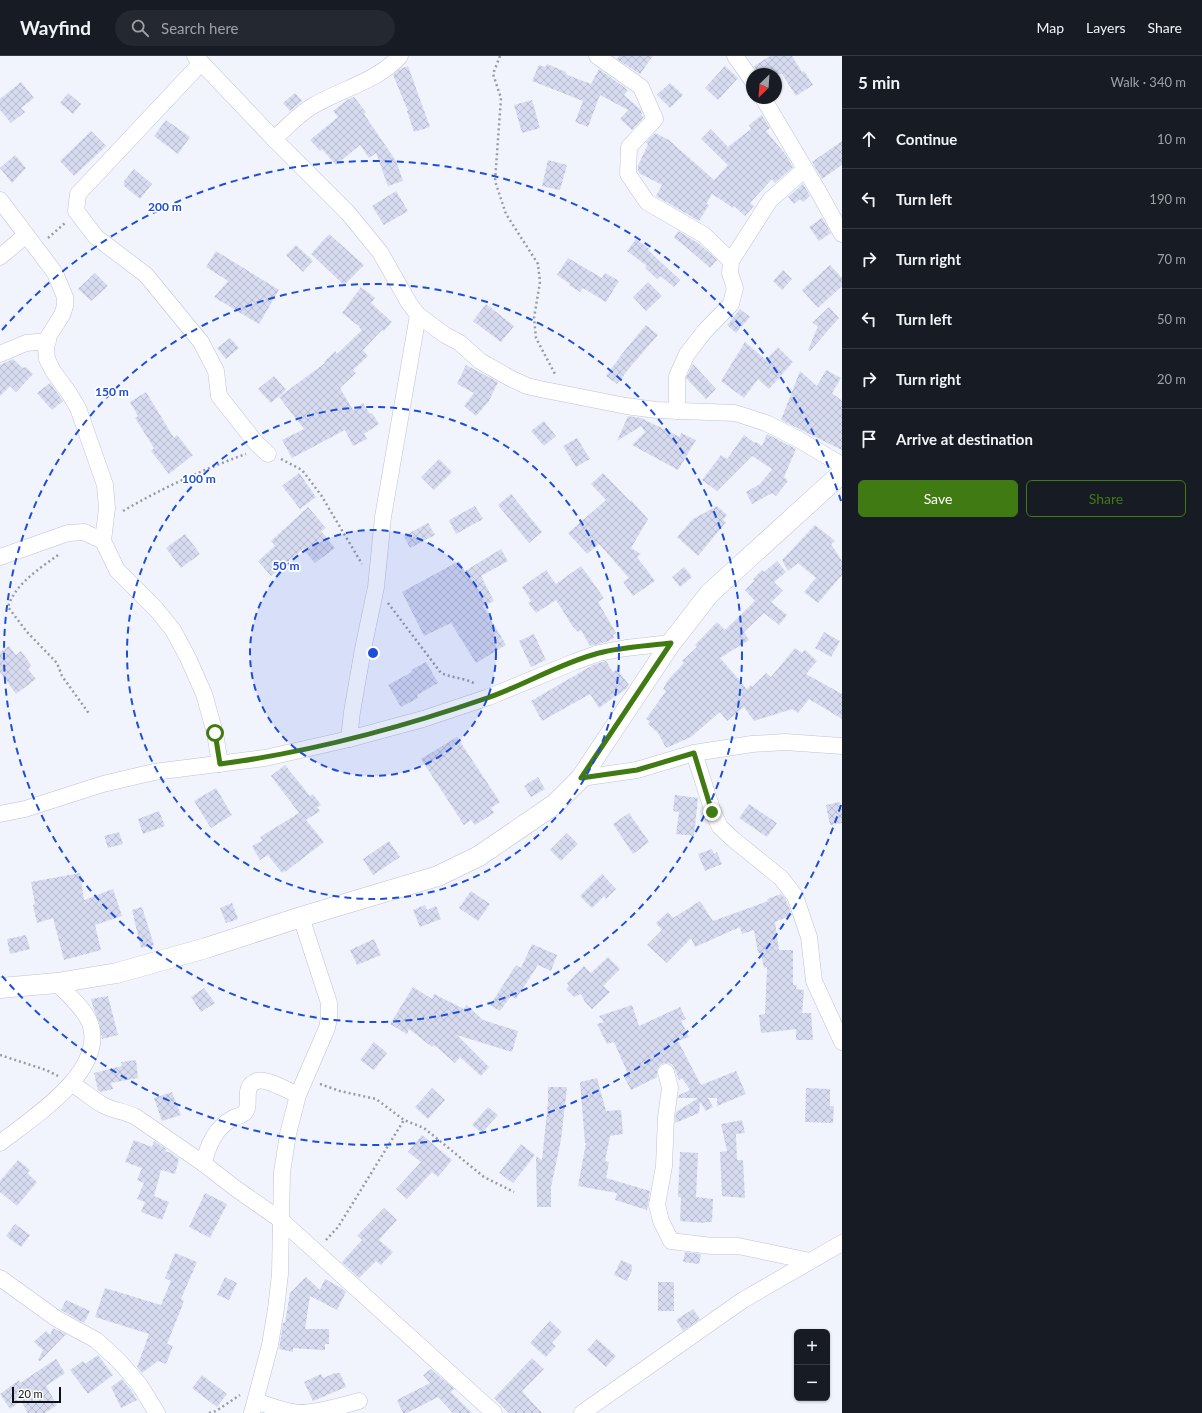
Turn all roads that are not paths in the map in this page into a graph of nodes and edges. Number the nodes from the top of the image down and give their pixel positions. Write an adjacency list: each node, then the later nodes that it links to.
1 (400, 56): 7 (street)
2 (597, 56): 13 (street)
3 (734, 56): 5 (street)
4 (198, 59): 7 (street); 18 (street)
5 (746, 72)
6 (767, 104): 8 (street)
7 (274, 139): 14 (street)
8 (805, 169): 10 (street); 13 (street)
9 (0, 200): 11 (street)
10 (842, 234)
11 (26, 235): 12 (street); 15 (street)
12 (0, 257)
13 (731, 261): 17 (street)
14 (418, 315): 17 (street); 24 (street)
15 (48, 341): 16 (street); 21 (street)
16 (0, 354)
17 (677, 411): 19 (street)
18 (268, 454)
19 (842, 465)
20 (842, 473): 23 (street)
21 (103, 541): 22 (street); 27 (street)
22 (0, 557)
23 (671, 643): 24 (street); 28 (street)
24 (349, 739): 27 (street)
25 (842, 746): 26 (street)
26 (694, 753): 28 (street); 33 (street)
27 (220, 764): 29 (street)
28 (581, 778): 30 (street)
29 (0, 814)
30 (301, 917): 31 (street); 36 (street)
31 (57, 983): 32 (street); 35 (street)
32 (0, 988)
33 (842, 1042)
34 (666, 1072): 41 (street)
35 (72, 1084): 37 (street); 38 (street)
36 (298, 1095): 38 (street); 39 (street)
37 (0, 1143)
38 (204, 1164): 39 (street)
39 (282, 1221): 44 (street); 46 (street)
40 (842, 1243): 41 (street)
41 (810, 1261): 47 (street)
42 (0, 1278): 45 (street)
43 (359, 1401): 44 (street)
44 (254, 1407)
45 (157, 1413)
46 (494, 1413)
47 (582, 1413)

